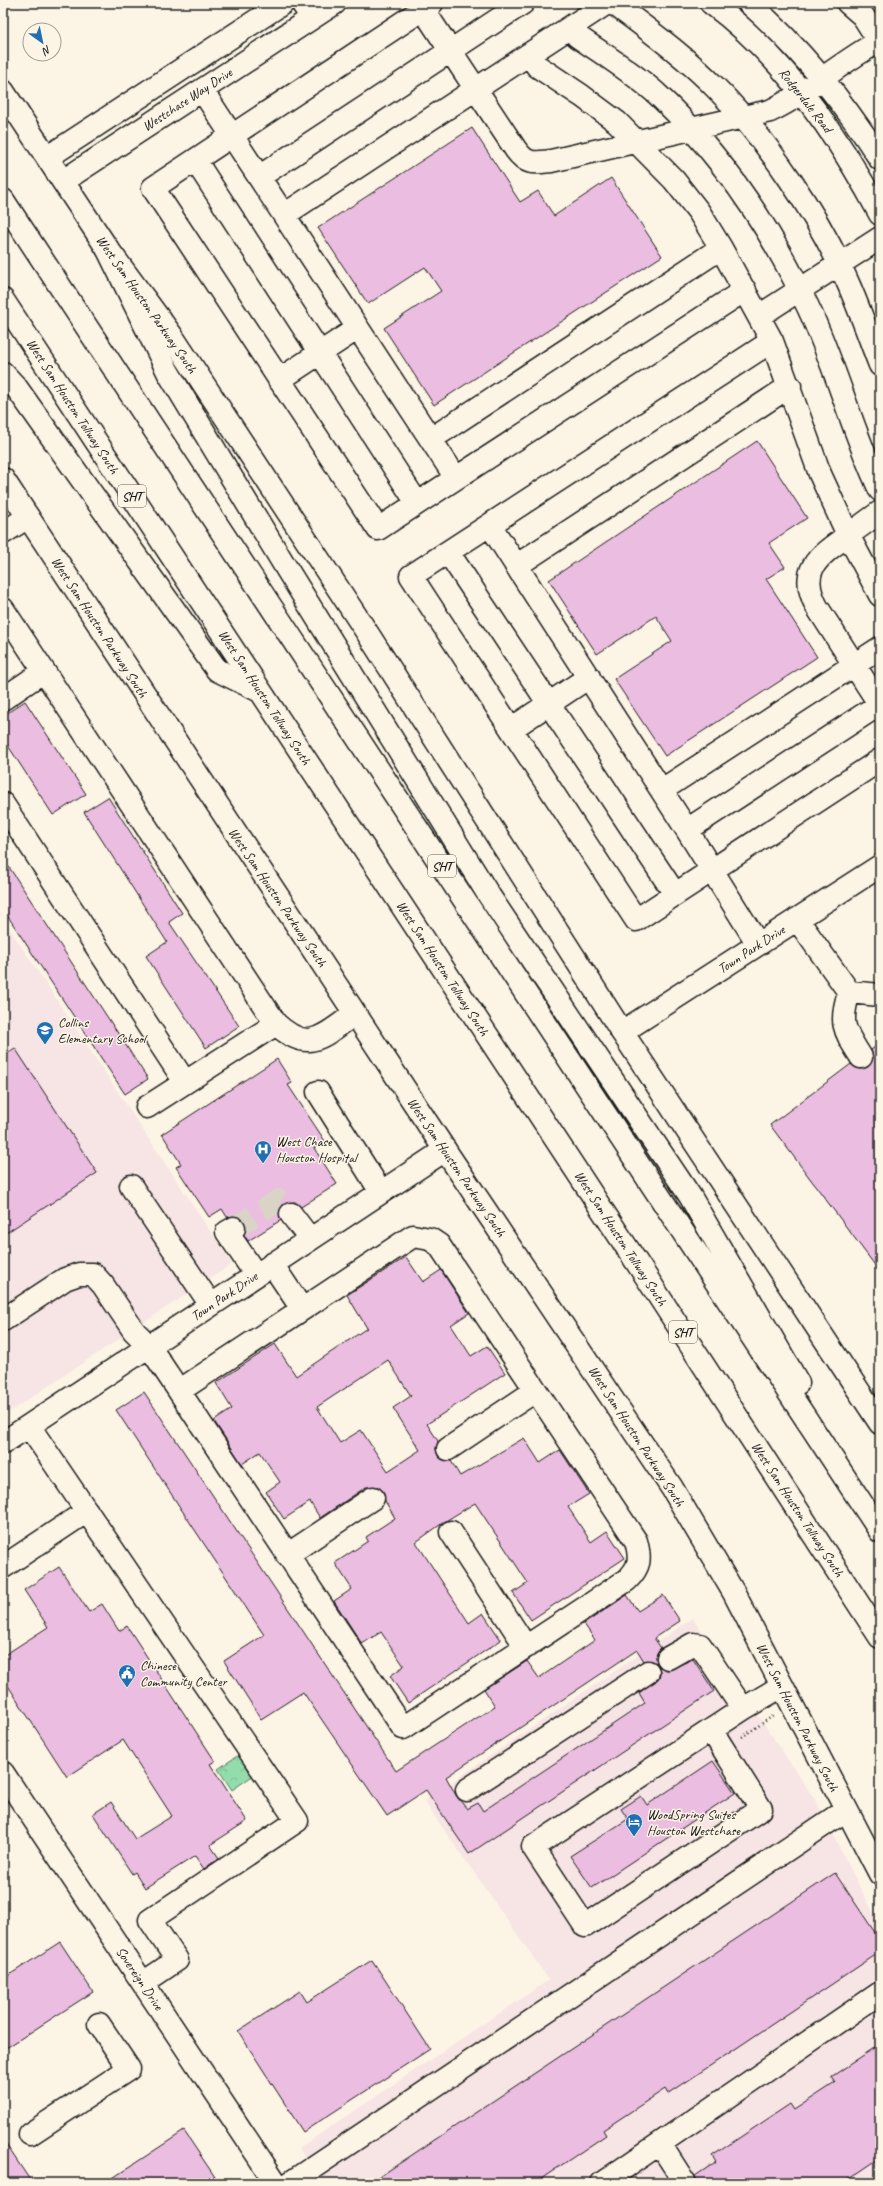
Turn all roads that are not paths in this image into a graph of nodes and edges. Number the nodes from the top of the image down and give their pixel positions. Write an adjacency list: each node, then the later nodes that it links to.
1 (283, 3): 24 (main road, Westchase Way Drive)
2 (335, 3): 10 (main road, Westchase Way Drive)
3 (524, 3): 13 (main road)
4 (608, 3): 11 (main road)
5 (613, 3): 20 (main road)
6 (711, 3): 19 (main road, Rodgerdale Road)
7 (848, 3): 12 (main road)
8 (753, 4): 15 (main road, Rodgerdale Road)
9 (425, 5): 13 (main road); 22 (main road)
10 (307, 11): 17 (main road, Westchase Way Drive)
11 (571, 27): 14 (main road); 21 (main road)
12 (880, 41): 15 (main road)
13 (451, 51): 16 (main road); 28 (main road)
14 (529, 54): 16 (main road); 23 (main road)
15 (823, 80): 19 (main road); 25 (main road, Rodgerdale Road)
16 (476, 89): 23 (main road); 32 (main road)
17 (202, 90): 22 (main road); 29 (main road, Westchase Way Drive)
18 (3, 91): 24 (main road, West Sam Houston Parkway South)
19 (802, 94): 20 (main road); 27 (main road, Rodgerdale Road)
20 (743, 118): 21 (main road); 36 (main road)
21 (690, 129): 23 (main road); 38 (main road)
22 (232, 136): 26 (main road); 28 (main road)
23 (637, 142): 35 (main road)
24 (48, 157): 29 (main road, West Sam Houston Parkway South)
25 (880, 158): 27 (main road)
26 (195, 160): 43 (main road); 46 (main road)
27 (857, 172): 31 (main road, Rodgerdale Road)
28 (259, 177): 32 (main road)
29 (63, 181): 34 (main road, West Sam Houston Parkway South)
30 (3, 200): 110 (main road, SHT)
31 (880, 214)
32 (284, 215): 41 (main road)
33 (880, 238): 36 (main road)
34 (107, 248): 84 (main road, West Sam Houston Parkway South); 108 (main road)
35 (721, 248): 37 (main road); 48 (main road)
36 (839, 264): 38 (main road); 44 (main road)
37 (745, 290): 40 (main road); 49 (main road)
38 (799, 290): 40 (main road); 51 (main road)
39 (3, 300): 66 (main road, West Sam Houston Tollway South / SHT)
40 (759, 316): 42 (main road)
41 (358, 328): 43 (main road); 48 (main road)
42 (772, 341): 47 (main road); 55 (main road)
43 (320, 353): 46 (main road); 52 (main road)
44 (880, 365)
45 (3, 373): 66 (main road)
46 (279, 380): 52 (main road)
47 (790, 386): 57 (main road); 59 (main road)
48 (431, 439): 49 (main road)
49 (456, 478): 52 (main road)
50 (3, 479): 54 (main road, West Sam Houston Parkway South)
51 (880, 490)
52 (417, 503)
53 (880, 512): 57 (main road)
54 (28, 517): 56 (main road); 82 (main road, West Sam Houston Parkway South)
55 (490, 524): 58 (main road); 59 (main road)
56 (3, 533)
57 (848, 535): 60 (main road); 63 (main road)
58 (448, 552): 68 (main road); 70 (main road)
59 (516, 566): 65 (main road)
60 (880, 595)
61 (3, 608): 64 (main road)
62 (880, 648): 63 (main road)
63 (854, 665): 69 (main road); 72 (main road)
64 (44, 671): 67 (main road); 83 (main road)
65 (589, 678): 68 (main road); 72 (main road)
66 (261, 691): 113 (main road, West Sam Houston Tollway South / SHT)
67 (3, 699)
68 (548, 704): 70 (main road); 77 (main road)
69 (880, 705): 74 (main road)
70 (511, 729): 77 (main road)
71 (880, 760): 76 (main road)
72 (662, 790): 74 (main road)
73 (3, 804): 86 (main road)
74 (687, 830): 76 (main road)
75 (880, 866): 78 (main road, Town Park Drive)
76 (712, 870): 77 (main road); 79 (main road)
77 (675, 894)
78 (797, 919): 79 (main road, Town Park Drive); 80 (main road)
79 (758, 944): 84 (main road, Town Park Drive)
80 (849, 992): 81 (main road); 85 (main road)
81 (880, 995)
82 (355, 1014): 83 (main road); 89 (main road, West Sam Houston Parkway South)
83 (276, 1024): 86 (main road)
84 (622, 1032): 102 (main road, West Sam Houston Parkway South)
85 (861, 1057)
86 (185, 1082): 88 (main road)
87 (318, 1092): 91 (main road)
88 (147, 1108)
89 (444, 1150): 91 (main road, Town Park Drive); 117 (main road, West Sam Houston Parkway South)
90 (131, 1186): 96 (main road)
91 (381, 1192): 94 (main road, Town Park Drive)
92 (291, 1214): 94 (main road)
93 (234, 1228): 95 (main road)
94 (310, 1239): 95 (main road, Town Park Drive)
95 (264, 1270): 96 (main road, Town Park Drive); 97 (main road)
96 (211, 1305): 99 (main road, Town Park Drive)
97 (302, 1309): 100 (main road); 101 (main road)
98 (3, 1320): 99 (main road)
99 (149, 1346): 100 (main road); 103 (main road, Town Park Drive)
100 (179, 1391): 111 (main road)
101 (535, 1391): 105 (main road); 114 (main road)
102 (880, 1423)
103 (29, 1426): 104 (main road, Town Park Drive); 107 (main road)
104 (5, 1438)
105 (448, 1449)
106 (373, 1498): 111 (main road)
107 (87, 1511): 112 (main road); 124 (main road)
108 (880, 1524)
109 (451, 1532): 114 (main road)
110 (880, 1532)
111 (288, 1555): 114 (main road)
112 (3, 1567)
113 (880, 1637)
114 (526, 1647)
115 (668, 1658): 118 (main road)
116 (648, 1672): 121 (main road)
117 (782, 1686): 118 (main road); 122 (main road, West Sam Houston Parkway South)
118 (743, 1709): 119 (main road)
119 (712, 1731): 119 (main road)
120 (3, 1772): 124 (main road, Sovereign Drive)
121 (467, 1790)
122 (846, 1810): 123 (main road, West Sam Houston Parkway South); 130 (main road)
123 (880, 1874)
124 (143, 1983): 129 (main road, Sovereign Drive)
125 (880, 1993): 128 (main road)
126 (99, 2024): 127 (main road)
127 (30, 2134)
128 (660, 2144): 131 (main road); 132 (main road)
129 (276, 2183)
130 (290, 2183)
131 (602, 2183)
132 (685, 2183)

